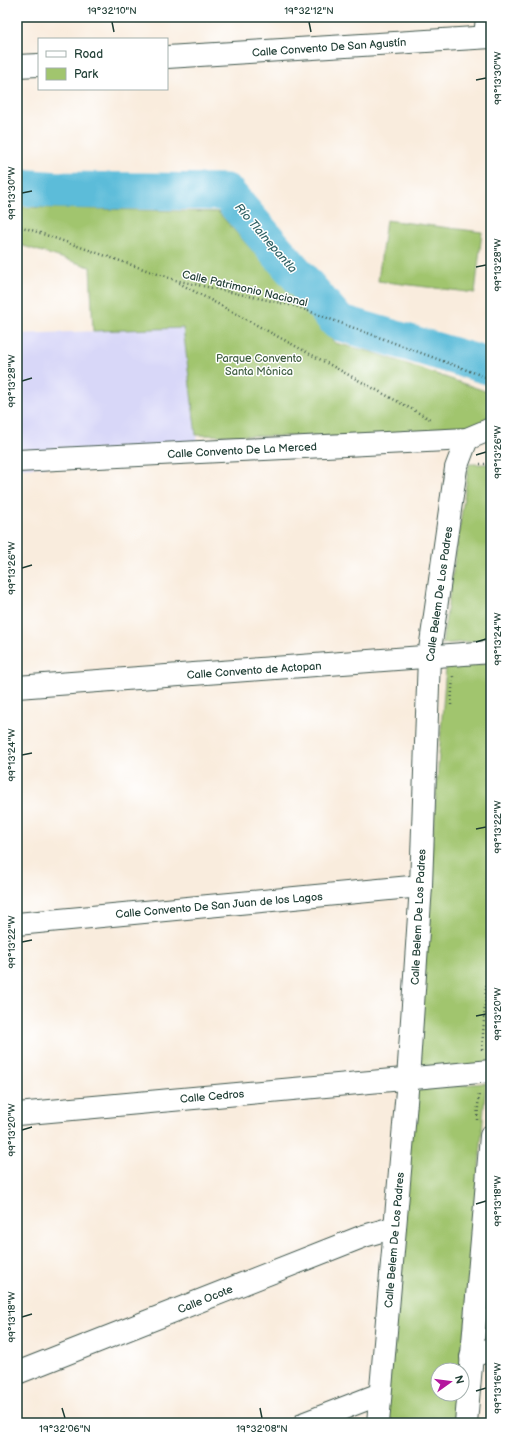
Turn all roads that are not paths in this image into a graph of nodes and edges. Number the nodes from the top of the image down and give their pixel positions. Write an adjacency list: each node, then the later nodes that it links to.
1 (488, 30): 2 (street, Calle Convento De San Agustín)
2 (168, 57)
3 (38, 65): 4 (street)
4 (17, 66)
5 (491, 429): 6 (street)
6 (467, 439): 7 (street, Calle Convento De La Merced); 9 (street, Calle Belem De Los Padres)
7 (17, 461)
8 (491, 652): 9 (street, Calle Convento de Actopan)
9 (429, 657): 10 (street, Calle Convento de Actopan); 11 (street, Calle Belem De Los Padres)
10 (17, 687)
11 (421, 886): 12 (street, Calle Convento De San Juan de los Lagos); 14 (street, Calle Belem De Los Padres)
12 (17, 924)
13 (491, 1071): 14 (street, Calle Cedros)
14 (408, 1079): 15 (street, Calle Cedros); 17 (street, Calle Belem De Los Padres)
15 (17, 1114)
16 (491, 1136): 19 (street)
17 (395, 1227): 20 (street, Calle Ocote); 21 (street, Calle Belem De Los Padres)
18 (491, 1350): 19 (street)
19 (471, 1357): 24 (street)
20 (17, 1373)
21 (380, 1394): 22 (street); 23 (street, Calle Belem De Los Padres)
22 (305, 1423)
23 (378, 1423)
24 (466, 1423)

